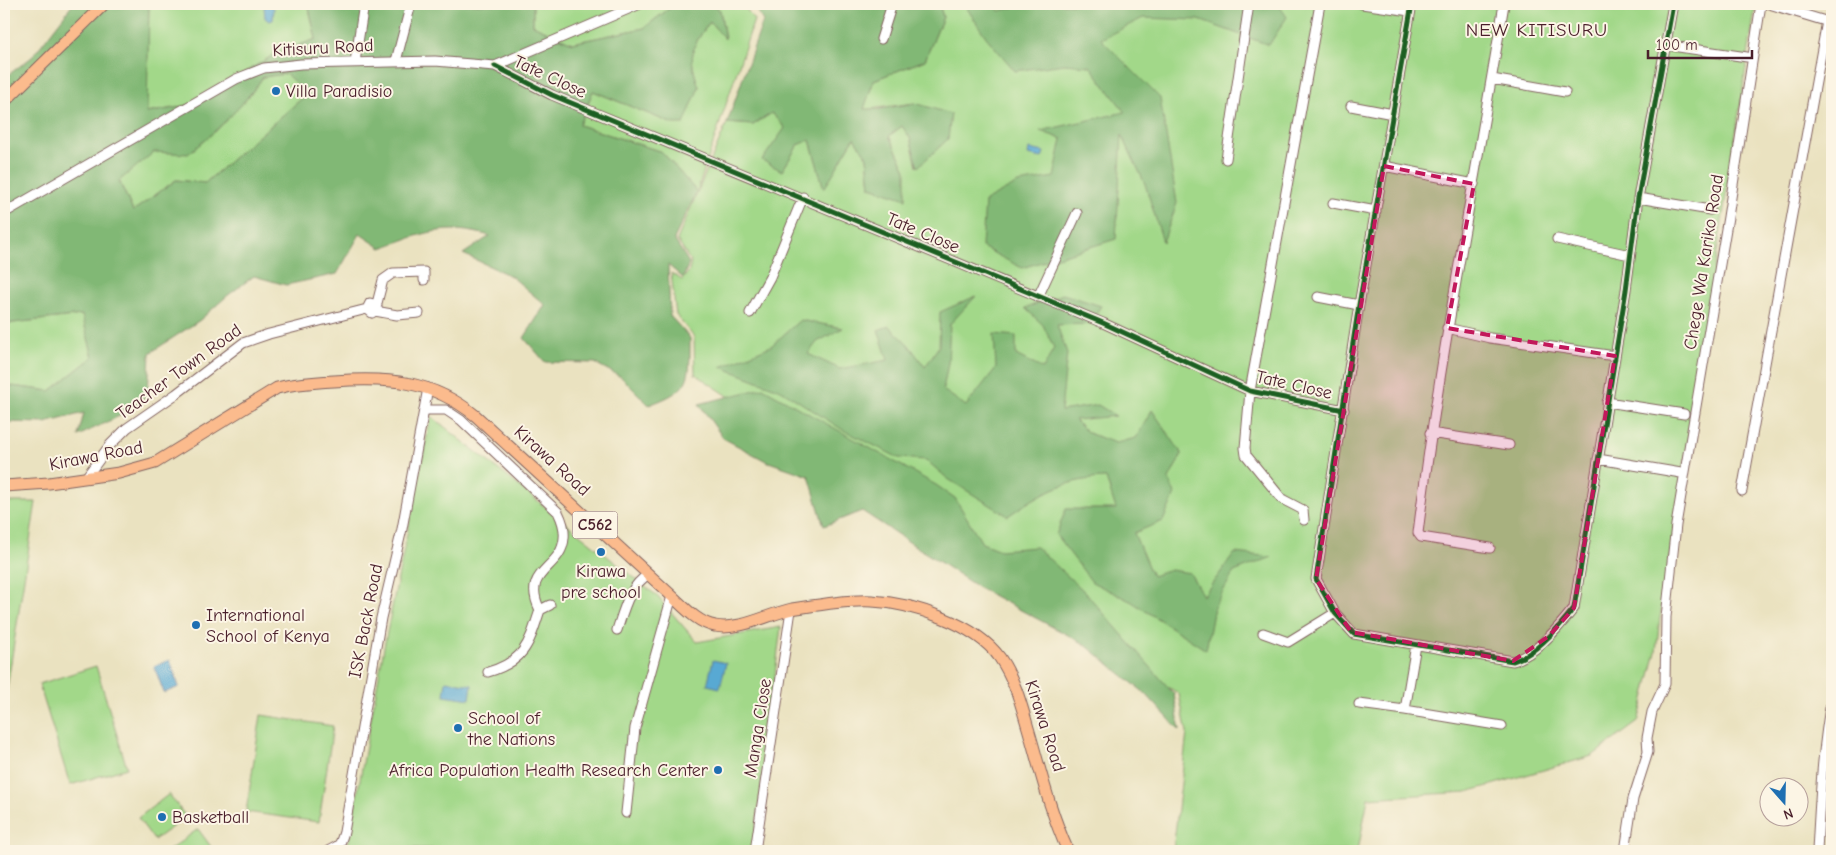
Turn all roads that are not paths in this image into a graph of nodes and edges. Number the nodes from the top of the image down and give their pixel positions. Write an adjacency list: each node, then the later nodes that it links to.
1 (104, 4): 25 (main road)
2 (364, 4): 21 (street)
3 (411, 4): 20 (street)
4 (640, 4): 13 (street, Kitisuru Road)
5 (892, 4): 17 (street)
6 (1249, 4): 28 (street)
7 (1320, 4): 50 (street)
8 (1362, 4): 14 (street)
9 (1504, 4): 23 (street)
10 (1673, 4): 18 (street)
11 (1760, 4): 82 (street, Chege Wa Kariko Road)
12 (1769, 4): 16 (street)
13 (619, 8): 22 (street, Kitisuru Road)
14 (1411, 8): 27 (street)
15 (1832, 8): 16 (street)
16 (1829, 22): 61 (street)
17 (882, 38)
18 (1665, 45): 19 (street); 32 (street)
19 (1747, 57)
20 (396, 61): 21 (street, Kitisuru Road); 22 (street, Kitisuru Road)
21 (355, 62): 36 (street, Kitisuru Road)
22 (495, 66): 31 (street, Tate Close)
23 (1492, 79): 24 (street); 30 (street)
24 (1565, 92)
25 (4, 102)
26 (1351, 106): 27 (street)
27 (1393, 114): 29 (street)
28 (1226, 159)
29 (1384, 166): 30 (street); 35 (street)
30 (1474, 184): 47 (street)
31 (803, 197): 41 (street, Tate Close); 46 (street)
32 (1638, 198): 34 (street); 39 (street)
33 (1333, 203): 35 (street)
34 (1710, 210)
35 (1376, 211): 43 (street)
36 (4, 213)
37 (1077, 213): 41 (street)
38 (1557, 239): 39 (street)
39 (1630, 254): 48 (street)
40 (424, 280): 44 (street)
41 (1038, 297): 50 (street, Tate Close)
42 (1318, 297): 43 (street)
43 (1359, 306): 53 (street)
44 (373, 309): 45 (street); 59 (street, Teacher Town Road)
45 (419, 313)
46 (750, 313)
47 (1447, 328): 48 (street); 55 (street)
48 (1615, 356): 51 (street)
49 (428, 388): 52 (street, ISK Back Road); 59 (main road, Kirawa Road / C562); 64 (main road, Kirawa Road / C562)
50 (1250, 391): 53 (street, Tate Close); 62 (street)
51 (1607, 402): 54 (street); 57 (street)
52 (424, 410): 67 (street); 79 (street, ISK Back Road)
53 (1344, 410): 69 (street)
54 (1684, 414)
55 (1430, 433): 56 (street); 63 (street)
56 (1510, 445)
57 (1598, 459): 58 (street); 72 (street)
58 (1681, 473)
59 (87, 476): 60 (main road, Kirawa Road / C562)
60 (4, 486)
61 (1742, 491)
62 (1304, 520)
63 (1490, 548)
64 (649, 574): 65 (main road, Kirawa Road / C562); 70 (street)
65 (672, 596): 68 (main road, Kirawa Road / C562); 78 (street)
66 (550, 605): 67 (street)
67 (540, 610): 73 (street)
68 (791, 610): 80 (street, Manga Close); 81 (main road, Kirawa Road / C562)
69 (1335, 613): 71 (street); 72 (street)
70 (617, 630)
71 (1263, 633)
72 (1416, 645): 76 (street)
73 (488, 672)
74 (1832, 697): 83 (street)
75 (1359, 704): 76 (street)
76 (1405, 710): 77 (street)
77 (1502, 726)
78 (626, 813)
79 (333, 848)
80 (755, 851)
81 (1068, 851)
82 (1625, 851)
83 (1817, 851)

